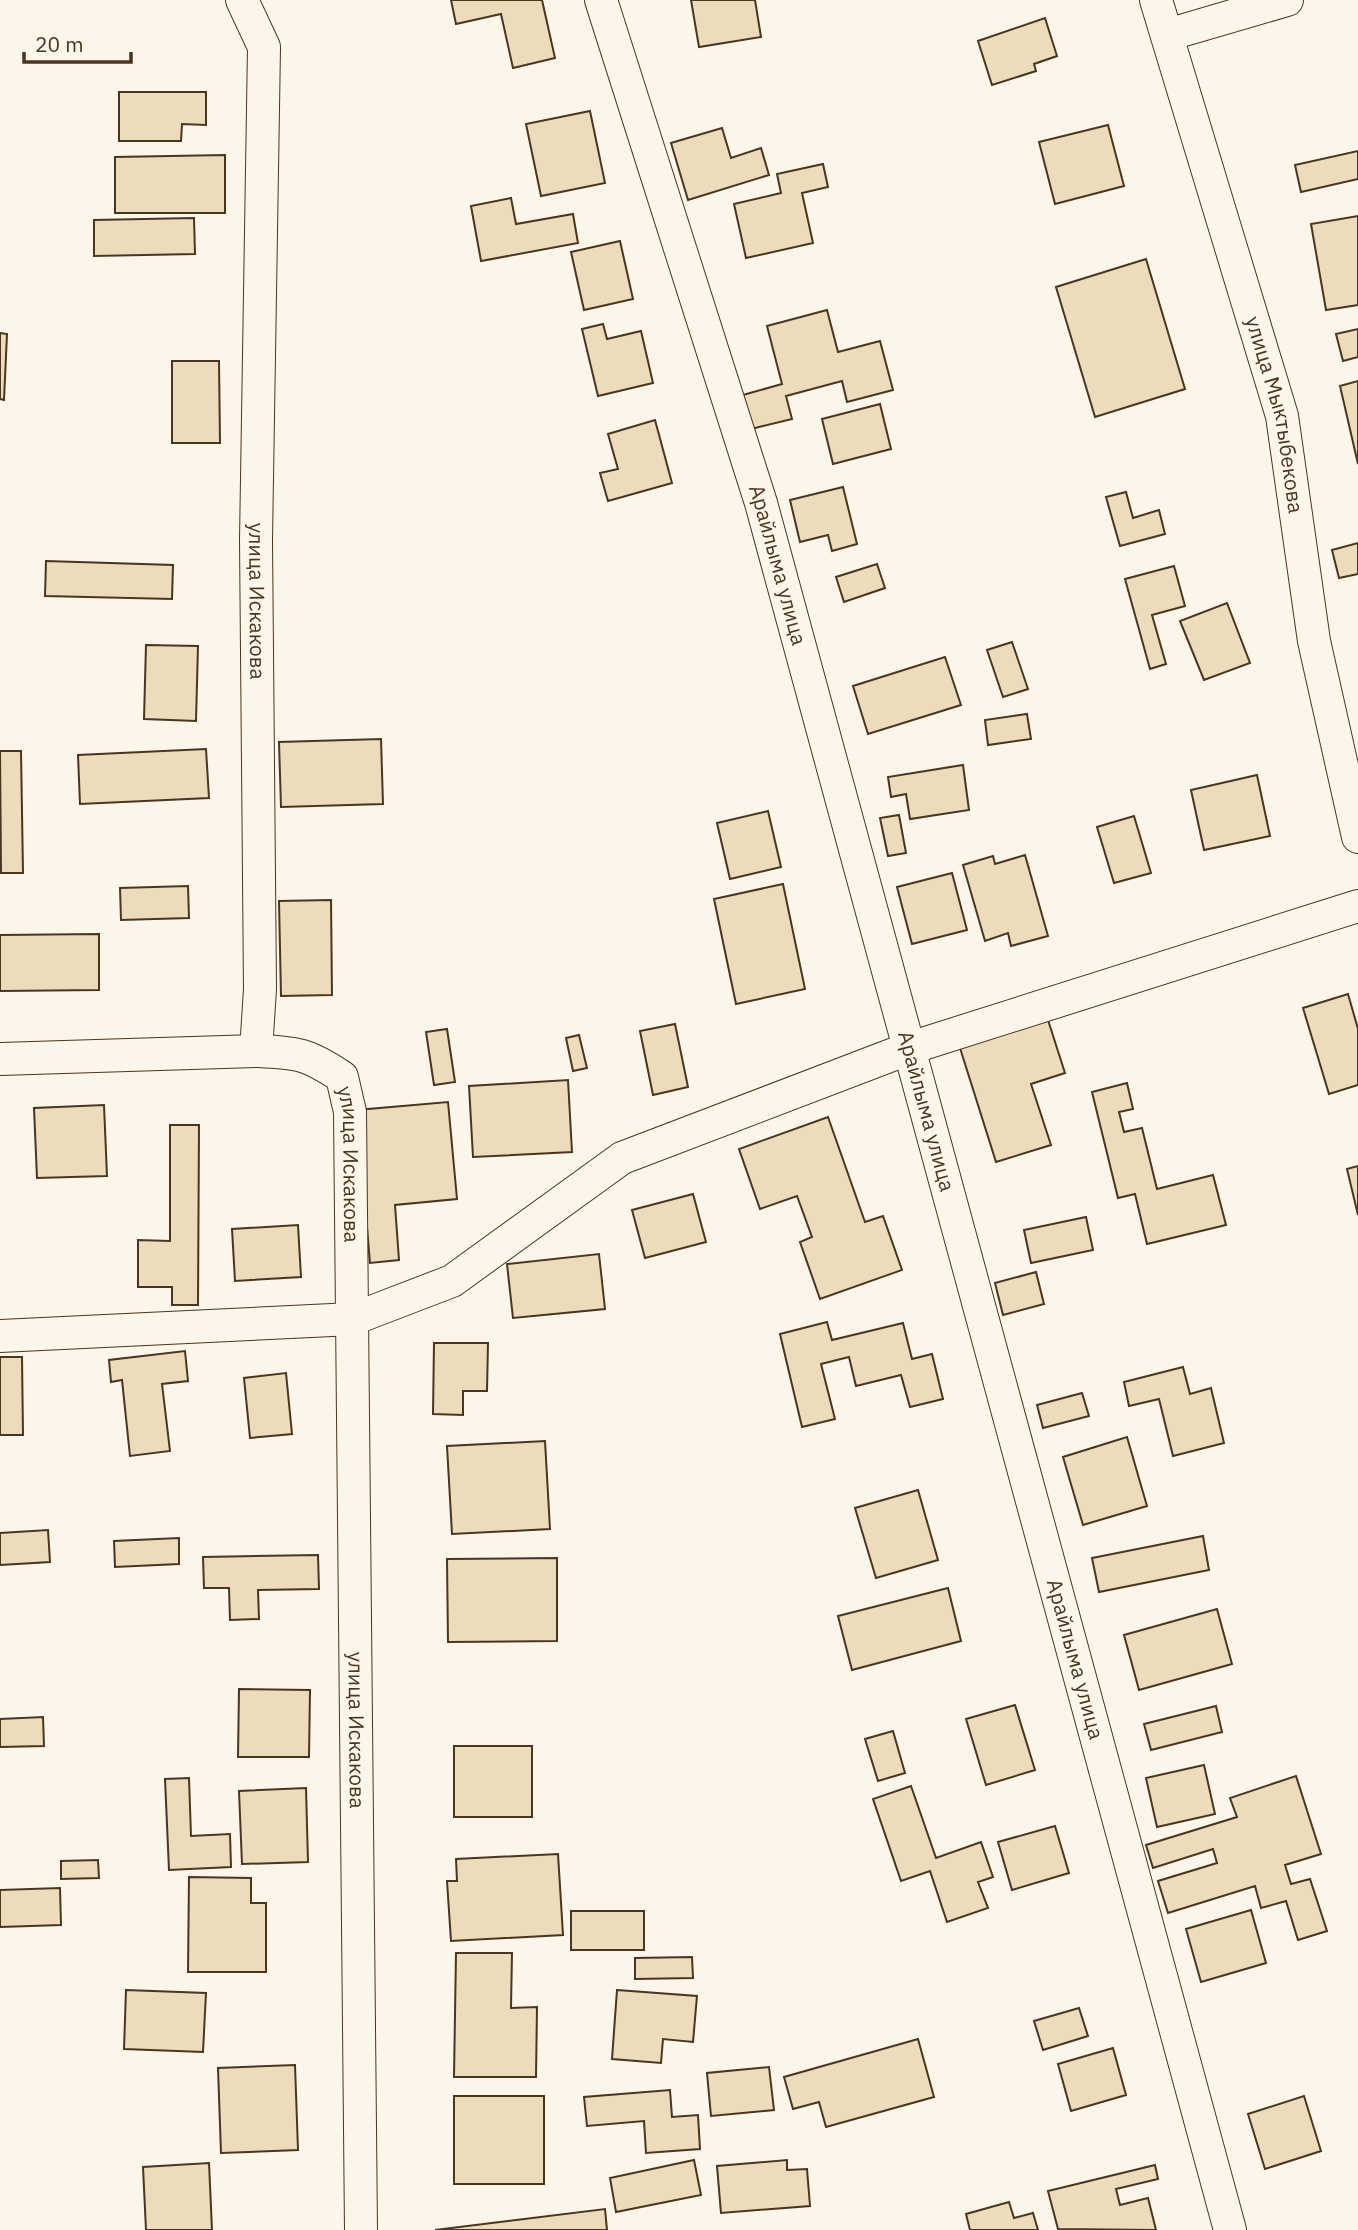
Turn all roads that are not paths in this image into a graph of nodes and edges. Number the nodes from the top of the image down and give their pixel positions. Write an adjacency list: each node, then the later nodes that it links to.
1 (242, 0): 9 (street, улица Искакова)
2 (601, 0): 8 (street, Арайлыма улица)
3 (1156, 0): 5 (street, улица Мыктыбекова)
4 (1287, 0): 5 (street)
5 (1167, 35): 6 (street, улица Мыктыбекова)
6 (1358, 837)
7 (1358, 906): 8 (street)
8 (909, 1048): 11 (street); 14 (street, Арайлыма улица)
9 (256, 1051): 10 (street); 11 (street, улица Искакова)
10 (0, 1059)
11 (353, 1319): 12 (street); 13 (street, улица Искакова)
12 (0, 1336)
13 (361, 2230)
14 (1230, 2230)

